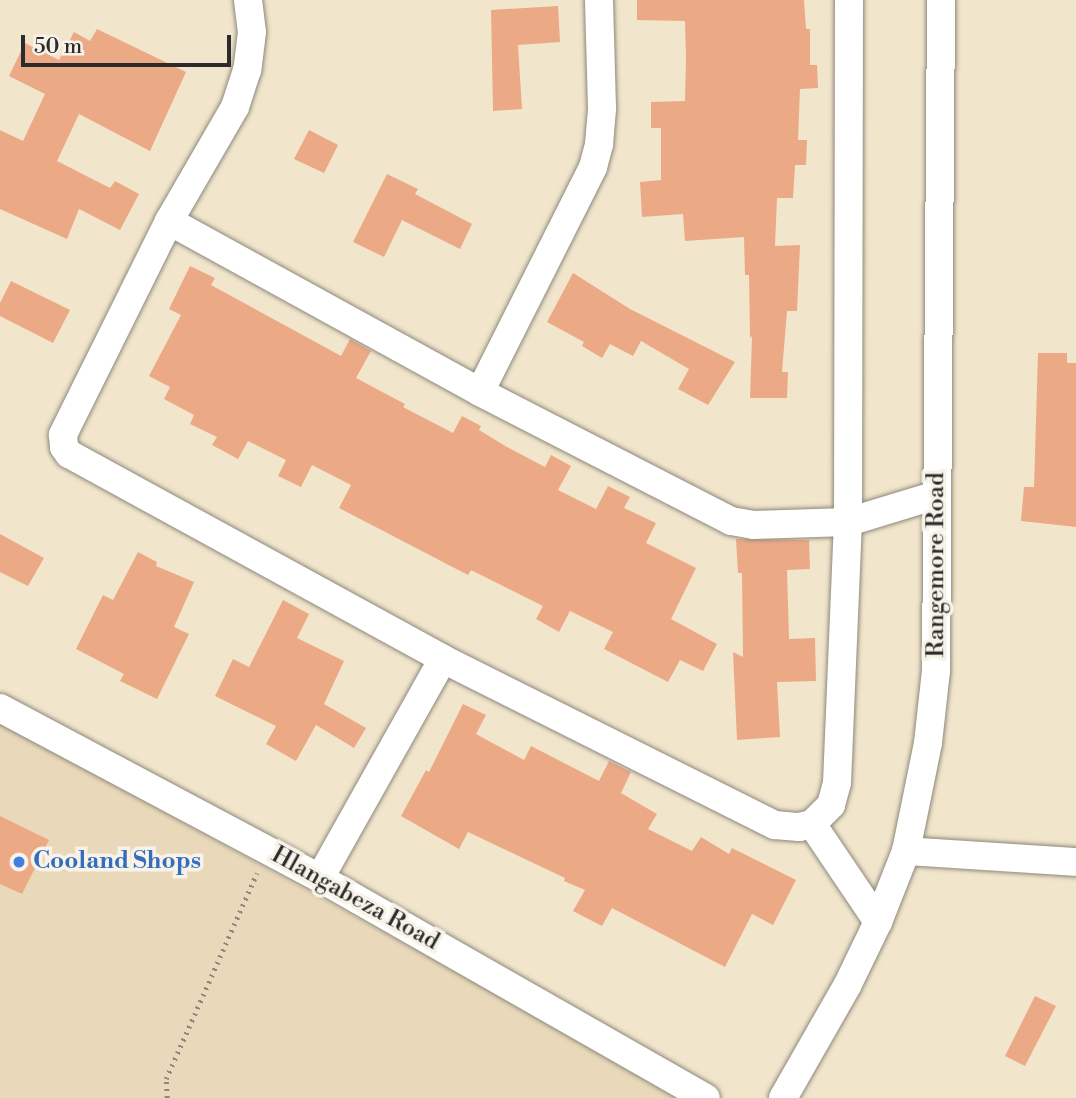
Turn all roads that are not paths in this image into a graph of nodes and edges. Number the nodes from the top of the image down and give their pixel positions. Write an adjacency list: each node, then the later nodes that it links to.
1 (248, 0): 5 (street)
2 (599, 0): 6 (street)
3 (849, 0): 8 (street)
4 (941, 0): 7 (street, Rangemore Road)
5 (169, 221): 6 (street); 9 (street)
6 (480, 392): 8 (street)
7 (937, 495): 8 (street); 12 (street, Rangemore Road)
8 (848, 522): 11 (street)
9 (443, 659): 11 (street); 14 (street)
10 (0, 708): 14 (street, Hlangabeza Road)
11 (812, 824): 15 (street)
12 (906, 851): 13 (street); 15 (street, Rangemore Road)
13 (1076, 862)
14 (320, 878): 16 (street, Hlangabeza Road)
15 (878, 922): 17 (street, Rangemore Road)
16 (706, 1098)
17 (783, 1098)

